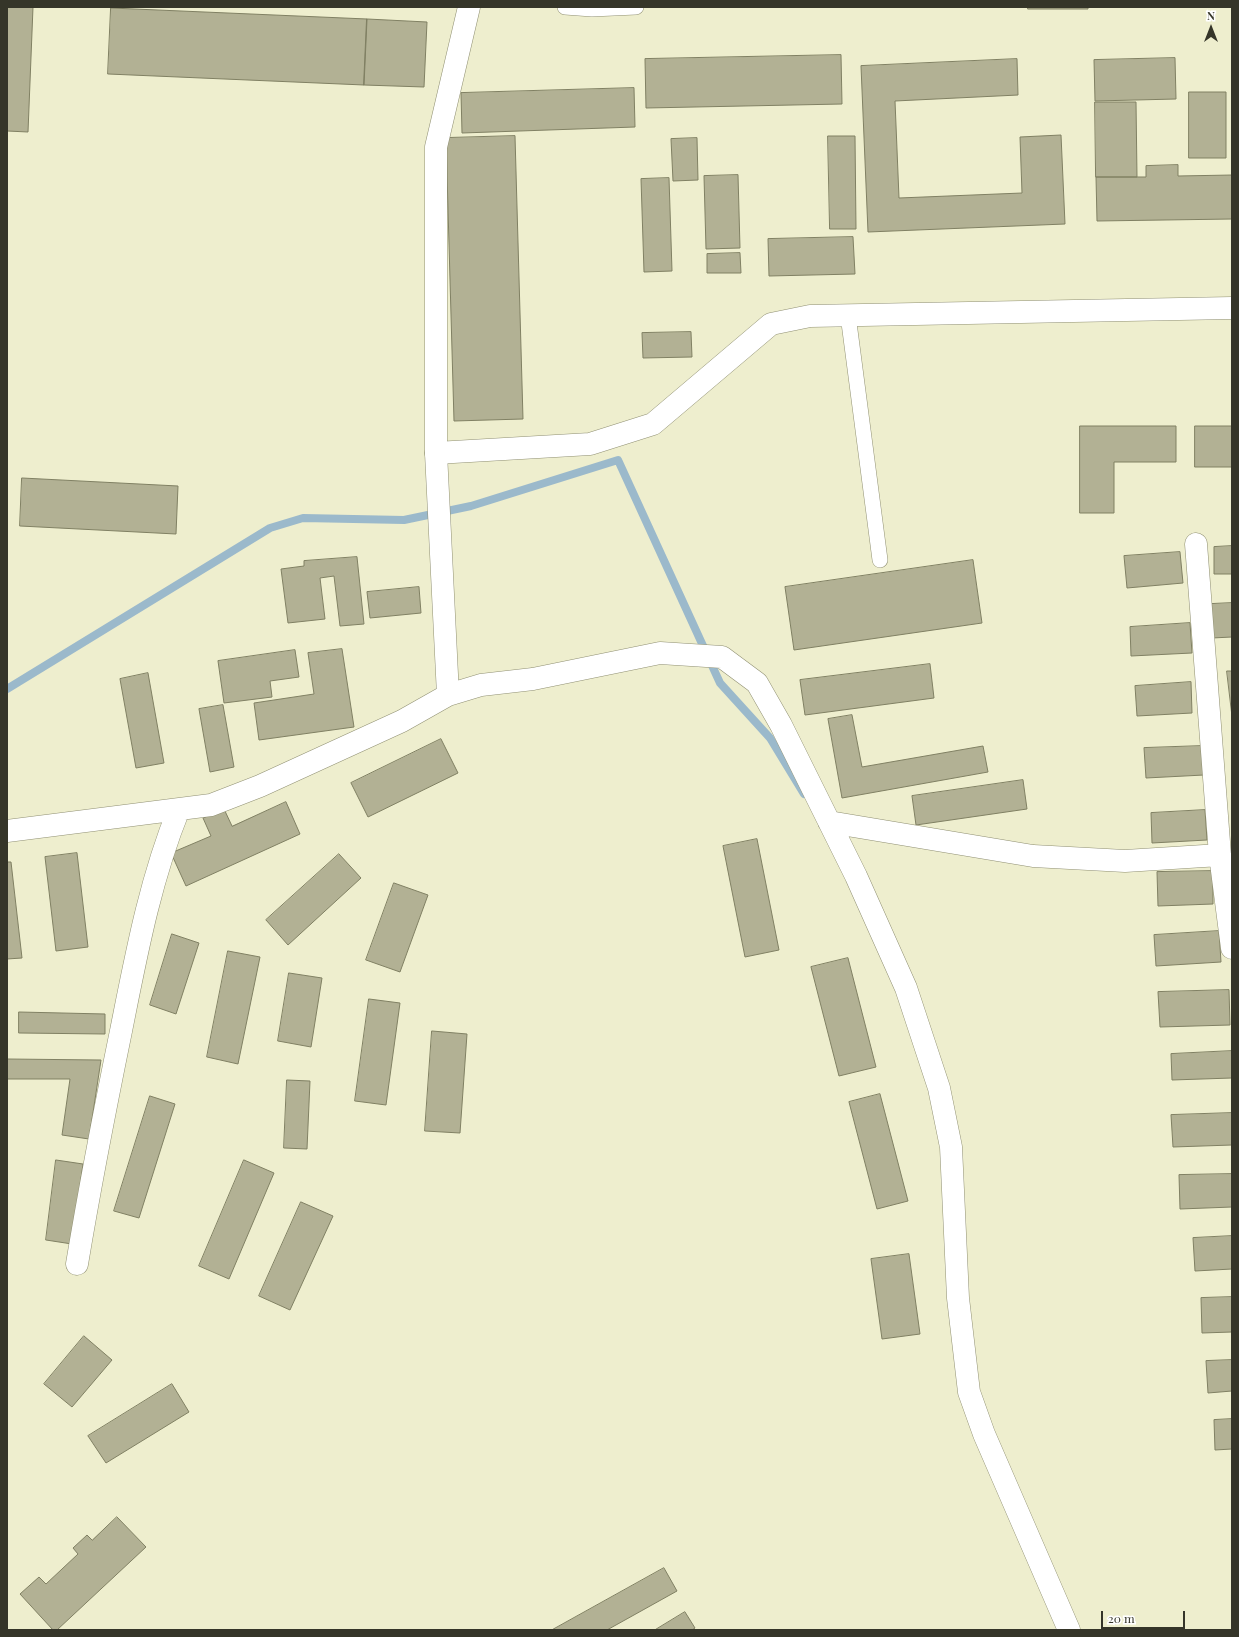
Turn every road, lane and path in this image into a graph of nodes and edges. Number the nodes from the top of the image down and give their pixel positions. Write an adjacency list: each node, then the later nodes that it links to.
1 (469, 7): 6 (street)
2 (565, 7): 3 (lane)
3 (636, 7)
4 (1232, 308): 5 (street)
5 (848, 315): 6 (street); 8 (lane)
6 (436, 452): 9 (street)
7 (1196, 544): 13 (street)
8 (880, 560)
9 (448, 695): 10 (street); 11 (street)
10 (179, 809): 12 (street); 15 (street)
11 (829, 822): 13 (street); 16 (street)
12 (7, 831)
13 (1220, 855): 14 (street)
14 (1232, 948)
15 (77, 1264)
16 (1069, 1630)

